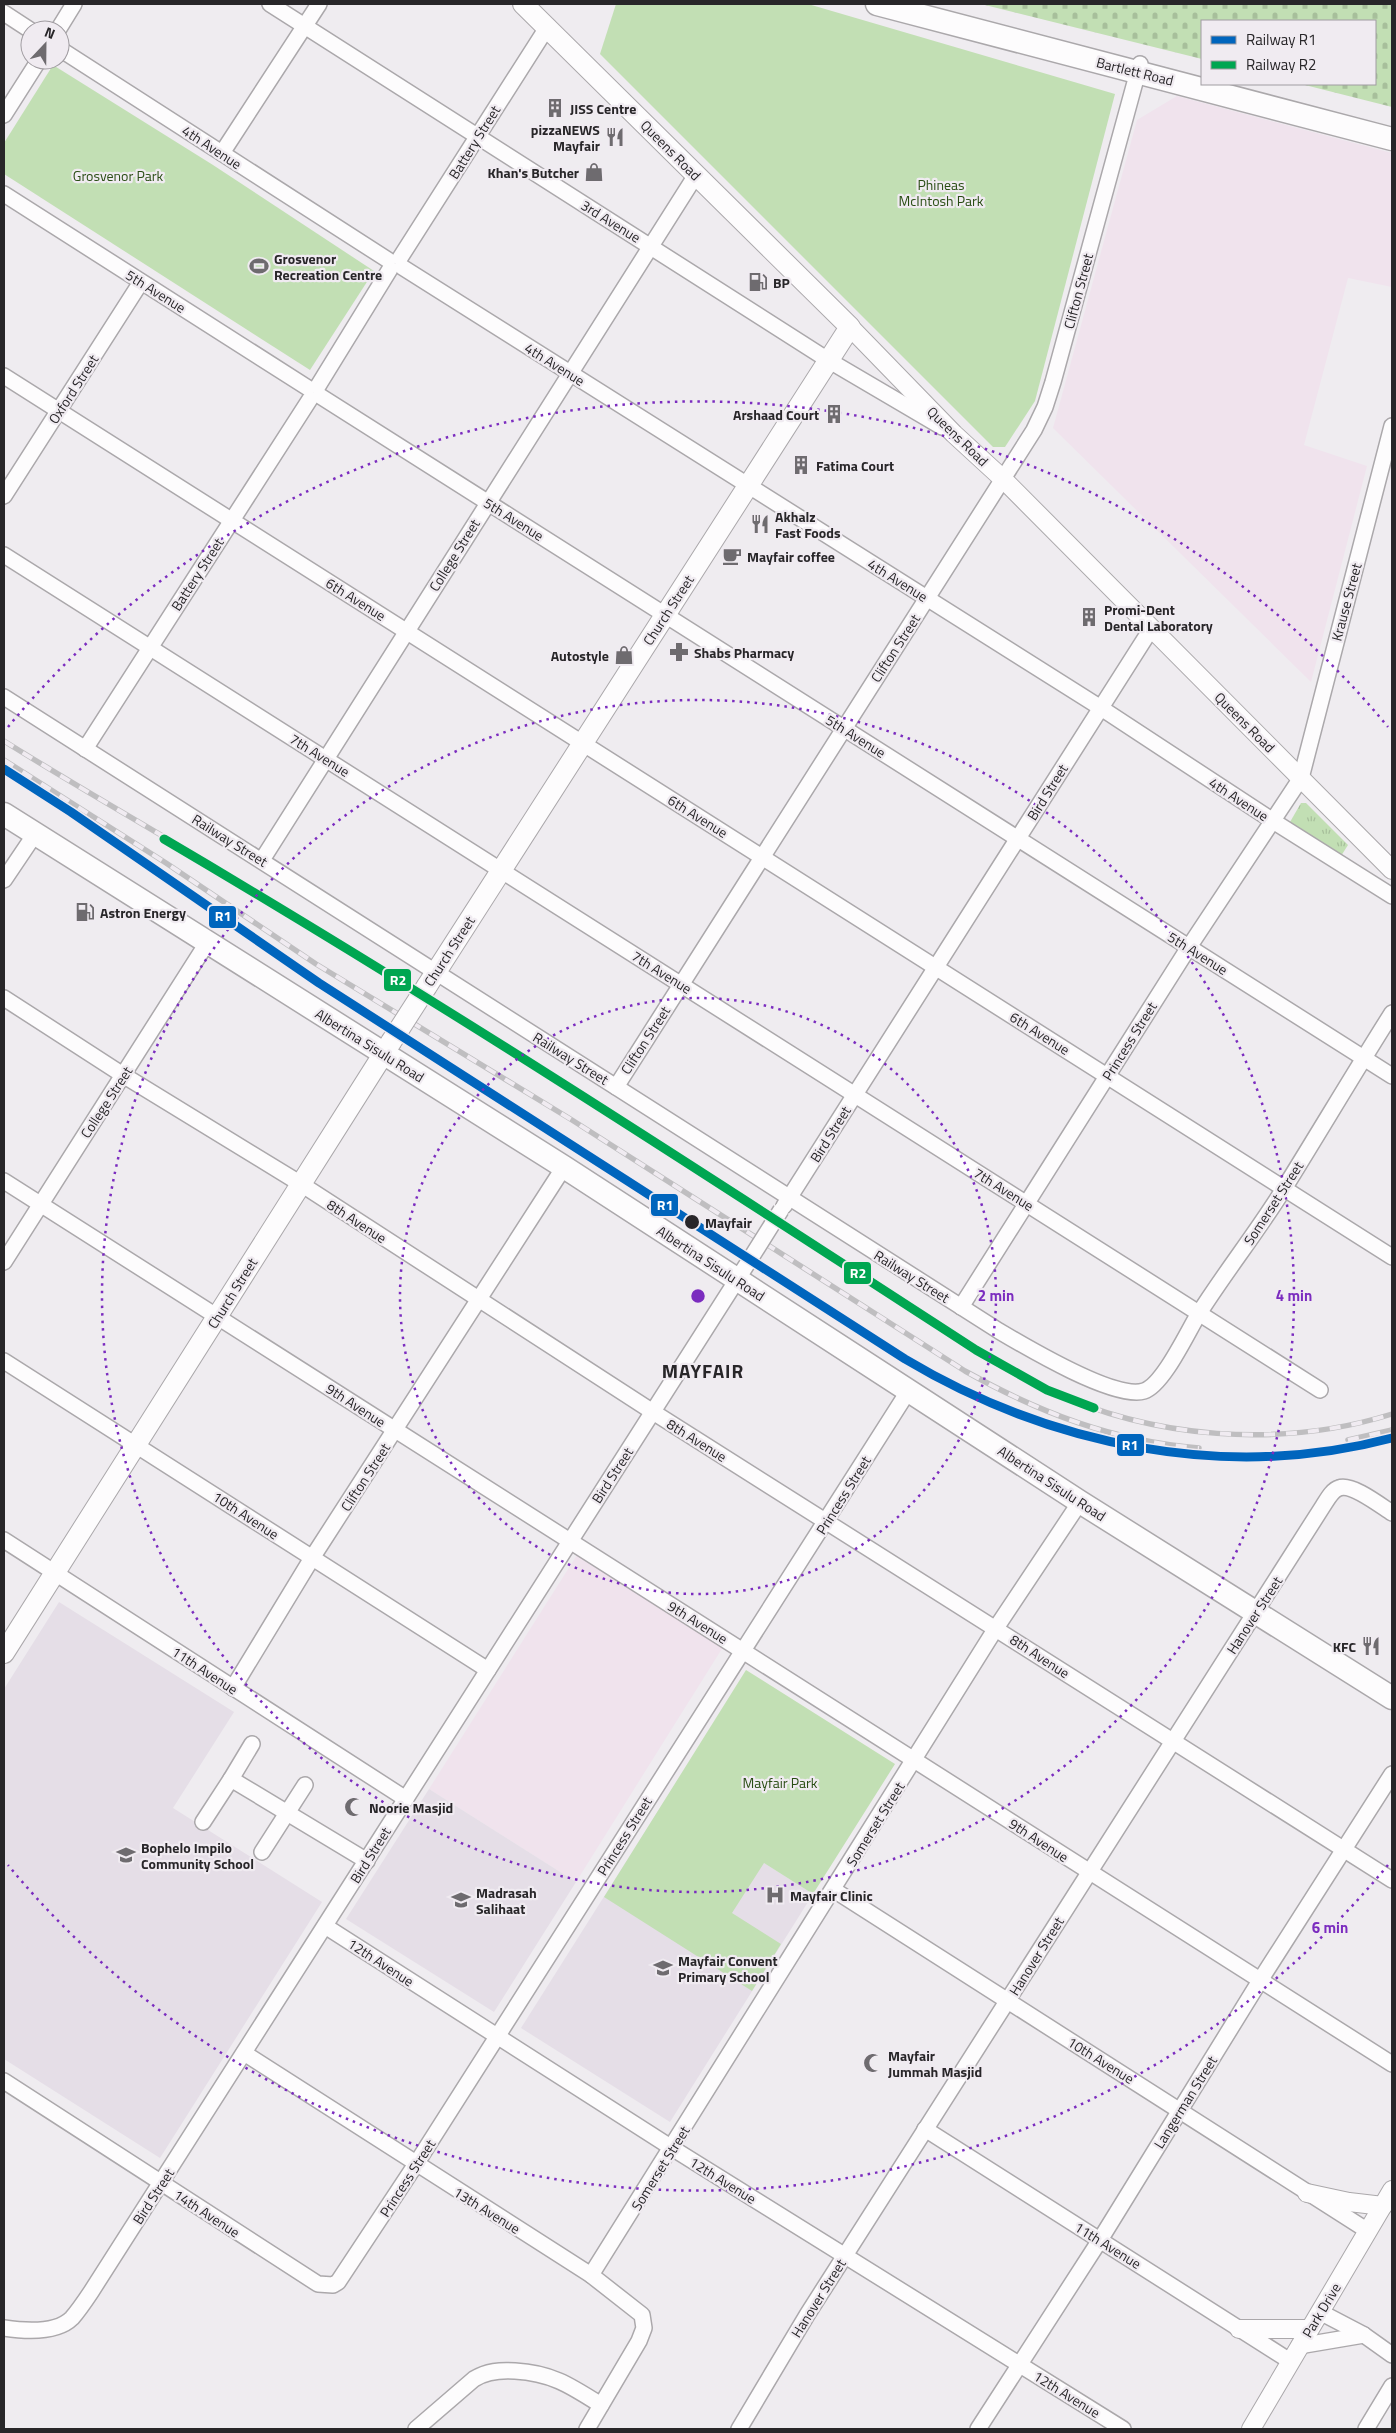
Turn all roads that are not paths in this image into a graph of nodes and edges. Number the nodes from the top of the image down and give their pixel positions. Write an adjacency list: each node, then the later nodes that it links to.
1 (74, 4): 8 (street)
2 (270, 4): 10 (street, 3rd Avenue)
3 (319, 4): 10 (street)
4 (524, 4): 11 (main road, Queens Road)
5 (877, 4): 13 (main road, Bartlett Road)
6 (909, 4): 13 (main road, Bartlett Road)
7 (4, 13): 9 (street)
8 (64, 20)
9 (20, 23)
10 (304, 26): 19 (street, 3rd Avenue); 21 (street)
11 (548, 26): 19 (street, Battery Street); 22 (main road, Queens Road)
12 (70, 55): 21 (street, 4th Avenue)
13 (1139, 68): 15 (main road, Bartlett Road); 20 (main road, Bartlett Road); 35 (street, Clifton Street)
14 (33, 70): 17 (street)
15 (1201, 79)
16 (1224, 85): 18 (main road)
17 (4, 115)
18 (1392, 125)
19 (477, 136): 24 (street, 3rd Avenue); 25 (street, Battery Street)
20 (1392, 139)
21 (222, 154): 25 (street, 4th Avenue)
22 (696, 175): 24 (street, College Street); 27 (main road, Queens Road)
23 (4, 194): 26 (street, 5th Avenue)
24 (650, 246): 28 (street, 3rd Avenue); 29 (street, College Street)
25 (395, 264): 29 (street, 4th Avenue); 31 (street, Battery Street)
26 (141, 282): 31 (street, 5th Avenue); 32 (street, Oxford Street)
27 (850, 327): 28 (main road, Church Street); 34 (street, Queens Road)
28 (828, 360): 34 (street, 3rd Avenue); 36 (main road, Church Street)
29 (569, 373): 36 (street, 4th Avenue); 38 (street, College Street)
30 (4, 376): 32 (street, 6th Avenue)
31 (314, 392): 38 (street, 5th Avenue); 39 (street, Battery Street)
32 (59, 411): 37 (street, Oxford Street); 39 (street, 6th Avenue)
33 (1392, 426): 52 (street, Krause Street)
34 (954, 434): 35 (street, Queens Road)
35 (1003, 479): 41 (street, Clifton Street); 43 (street, Queens Road)
36 (748, 486): 41 (street, 4th Avenue); 42 (main road, Church Street)
37 (4, 496)
38 (487, 502): 42 (street, 5th Avenue); 44 (street, College Street)
39 (232, 520): 44 (street, 6th Avenue); 45 (street, Battery Street)
40 (4, 555): 45 (street, 7th Avenue)
41 (927, 598): 47 (street, 4th Avenue); 48 (street, Clifton Street)
42 (665, 615): 48 (street, 5th Avenue); 49 (main road, Church Street)
43 (1151, 628): 47 (street, Bird Street); 52 (street, Queens Road)
44 (406, 631): 49 (street, 6th Avenue); 51 (street, College Street)
45 (150, 648): 50 (street, Battery Street); 51 (street, 7th Avenue)
46 (4, 697): 50 (street, Railway Street)
47 (1100, 708): 54 (street, 4th Avenue); 56 (street, Bird Street)
48 (844, 728): 56 (street, 5th Avenue); 57 (street, Clifton Street)
49 (582, 743): 57 (street, 6th Avenue); 59 (main road, Church Street)
50 (85, 749): 58 (street, Railway Street)
51 (326, 759): 58 (street, College Street); 59 (street, 7th Avenue)
52 (1301, 778): 54 (street, Princess Street); 60 (street, Queens Road)
53 (4, 814): 55 (main road, Albertina Sisulu Road)
54 (1273, 821): 62 (street, 4th Avenue); 64 (street, Princess Street)
55 (34, 834): 61 (street); 63 (main road, Albertina Sisulu Road)
56 (1018, 838): 64 (street, 5th Avenue); 65 (street, Bird Street)
57 (762, 857): 65 (street, 6th Avenue); 67 (street, Clifton Street)
58 (262, 860): 66 (street, Railway Street)
59 (501, 870): 66 (main road, Church Street); 67 (street, 7th Avenue)
60 (1392, 870)
61 (4, 880)
62 (1392, 896)
63 (207, 943): 70 (main road, Albertina Sisulu Road); 72 (street, College Street)
64 (1189, 947): 71 (street, 5th Avenue); 73 (street, Princess Street)
65 (936, 967): 73 (street, 6th Avenue); 76 (street, Bird Street)
66 (431, 979): 70 (main road, Church Street, bridge); 75 (street, Railway Street)
67 (681, 984): 75 (street, Clifton Street); 76 (street, 7th Avenue)
68 (4, 998): 72 (street, 8th Avenue)
69 (1392, 1013): 71 (street, Somerset Street)
70 (387, 1048): 77 (main road, Albertina Sisulu Road); 79 (main road, Church Street)
71 (1364, 1058): 74 (street, 5th Avenue); 80 (street, Somerset Street)
72 (123, 1075): 79 (street, 8th Avenue); 82 (street, College Street)
73 (1107, 1076): 80 (street, 6th Avenue); 81 (street, Princess Street)
74 (1392, 1076)
75 (616, 1087): 83 (street, Railway Street)
76 (855, 1095): 81 (street, 7th Avenue); 83 (street, Bird Street)
77 (564, 1167): 86 (main road, Albertina Sisulu Road); 87 (street, Clifton Street)
78 (4, 1180): 82 (street, 9th Avenue)
79 (301, 1184): 87 (street, 8th Avenue); 90 (main road, Church Street)
80 (1284, 1188): 84 (street, 6th Avenue); 89 (street, Somerset Street)
81 (1026, 1203): 88 (street, Princess Street); 89 (street, 7th Avenue)
82 (40, 1204): 85 (street, College Street); 90 (street, 9th Avenue)
83 (786, 1204): 86 (street, Bird Street, bridge); 88 (street, Railway Street)
84 (1392, 1257)
85 (4, 1262)
86 (743, 1271): 93 (main road, Albertina Sisulu Road); 95 (street, Bird Street)
87 (479, 1300): 95 (street, 8th Avenue); 96 (street, Clifton Street)
88 (960, 1307): 92 (street, Railway Street)
89 (1199, 1314): 92 (street, Somerset Street); 94 (street, 7th Avenue)
90 (219, 1315): 96 (street, 9th Avenue); 97 (main road, Church Street)
91 (4, 1361): 97 (street, 10th Avenue)
92 (1149, 1389)
93 (909, 1390): 98 (main road, Albertina Sisulu Road); 100 (street, Princess Street)
94 (1320, 1390)
95 (653, 1412): 100 (street, 8th Avenue); 102 (street, Bird Street)
96 (396, 1430): 102 (street, 9th Avenue); 103 (street, Clifton Street)
97 (137, 1445): 103 (street, 10th Avenue); 104 (main road, Church Street)
98 (1080, 1502): 105 (main road, Albertina Sisulu Road); 106 (street, Somerset Street)
99 (1392, 1513): 105 (street, Hanover Street)
100 (826, 1522): 106 (street, 8th Avenue); 107 (street, Princess Street)
101 (4, 1540): 104 (street, 11th Avenue)
102 (570, 1542): 107 (street, 9th Avenue); 109 (street, Bird Street)
103 (312, 1558): 109 (street, 10th Avenue); 110 (street, Clifton Street)
104 (56, 1574): 108 (main road, Church Street); 110 (street, 11th Avenue)
105 (1255, 1613): 111 (main road, Albertina Sisulu Road); 112 (street, Hanover Street)
106 (996, 1628): 112 (street, 8th Avenue); 114 (street, Somerset Street)
107 (743, 1650): 114 (street, 9th Avenue); 130 (street, Princess Street)
108 (4, 1653)
109 (488, 1670): 118 (street, Bird Street)
110 (233, 1688): 118 (street, 11th Avenue)
111 (1392, 1698)
112 (1173, 1742): 121 (street, 8th Avenue); 124 (street, Hanover Street)
113 (252, 1744): 116 (street)
114 (915, 1760): 124 (street, 9th Avenue); 126 (street, Somerset Street)
115 (1392, 1774): 121 (street, Langerman Street)
116 (231, 1779): 119 (street); 120 (street)
117 (305, 1785): 119 (street)
118 (406, 1799): 123 (street, Bird Street)
119 (286, 1813): 122 (street); 123 (street)
120 (203, 1822)
121 (1345, 1850): 125 (street, 8th Avenue); 128 (street, Langerman Street)
122 (262, 1852)
123 (366, 1861): 127 (street, Bird Street)
124 (1088, 1872): 128 (street, 9th Avenue); 129 (street, Hanover Street)
125 (1392, 1880)
126 (834, 1890): 129 (street, 10th Avenue); 136 (street, Somerset Street)
127 (325, 1926): 130 (street, 12th Avenue); 131 (street, Bird Street)
128 (1261, 1979): 132 (street, 9th Avenue); 134 (street, Langerman Street)
129 (1007, 2002): 134 (street, 10th Avenue); 135 (street, Hanover Street)
130 (497, 2036): 136 (street, 12th Avenue); 137 (street, Princess Street)
131 (244, 2053): 137 (street, 13th Avenue); 138 (street, Bird Street)
132 (1392, 2064)
133 (4, 2081): 138 (street, 14th Avenue)
134 (1180, 2110): 140 (street, 10th Avenue); 143 (street, Langerman Street)
135 (925, 2129): 143 (street, 11th Avenue); 144 (street, Hanover Street)
136 (672, 2148): 144 (street, 12th Avenue); 145 (street, Somerset Street)
137 (416, 2164): 145 (street, 13th Avenue); 146 (street, Princess Street)
138 (161, 2183): 146 (street, 14th Avenue); 148 (street, Bird Street)
139 (1392, 2190): 141 (street, Park Drive)
140 (1307, 2193): 141 (street); 142 (street, 10th Avenue)
141 (1388, 2205): 142 (street, Park Drive)
142 (1368, 2231): 147 (street, Park Drive)
143 (1100, 2240): 149 (street, 11th Avenue); 155 (street, Langerman Street)
144 (845, 2256): 155 (street, 12th Avenue); 160 (street, Hanover Street)
145 (592, 2275): 157 (street, 13th Avenue)
146 (338, 2282)
147 (1320, 2312): 150 (street, Park Drive); 151 (street)
148 (4, 2328)
149 (1239, 2329): 150 (street); 154 (street, 11th Avenue)
150 (1309, 2329): 152 (street, Park Drive)
151 (1364, 2335): 152 (street); 153 (street)
152 (1300, 2346): 154 (street, Park Drive)
153 (1392, 2355)
154 (1290, 2361): 163 (street, Park Drive)
155 (1019, 2364): 161 (street, Langerman Street); 162 (street, 12th Avenue)
156 (1392, 2386): 164 (street)
157 (601, 2405): 158 (street); 159 (street, 13th Avenue)
158 (416, 2429)
159 (587, 2429)
160 (739, 2429)
161 (978, 2429)
162 (1123, 2429)
163 (1251, 2429)
164 (1366, 2429)

